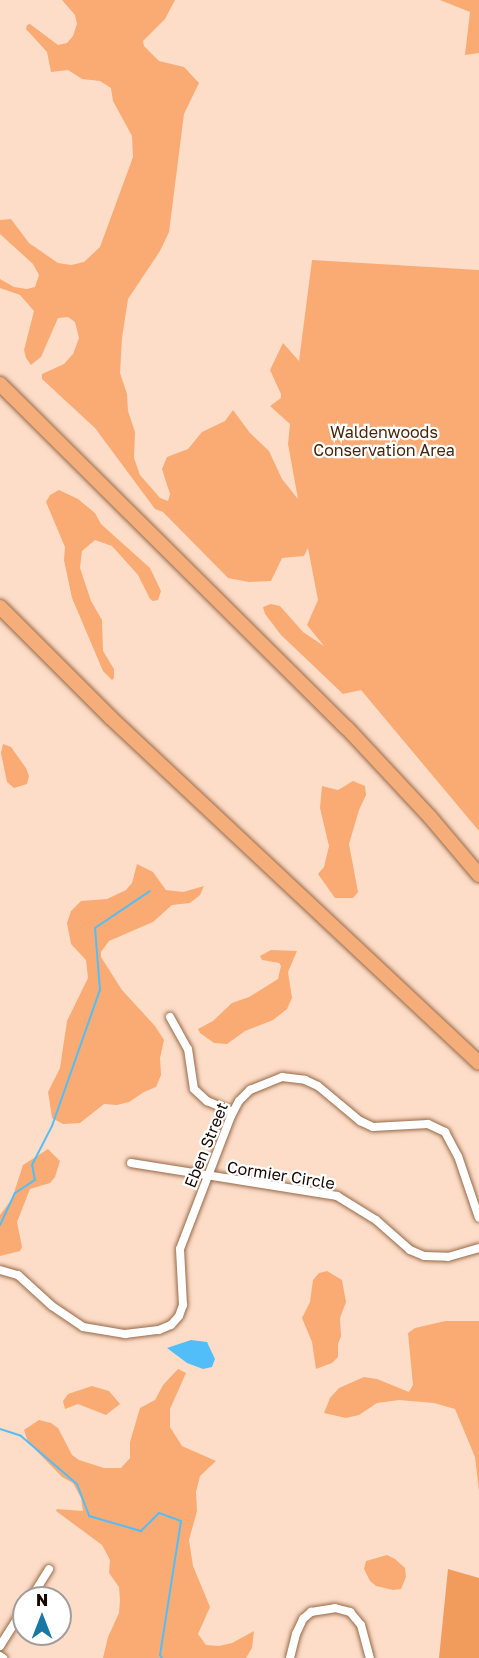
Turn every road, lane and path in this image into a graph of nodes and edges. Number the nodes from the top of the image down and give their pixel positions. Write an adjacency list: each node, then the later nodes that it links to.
1 (0, 384): 3 (highway)
2 (0, 607): 5 (highway)
3 (479, 875)
4 (170, 1017): 6 (street)
5 (479, 1063)
6 (233, 1112): 8 (street, Eben Street); 9 (street, Eben Street)
7 (131, 1163): 8 (street, Cormier Circle)
8 (207, 1177): 10 (street, Cormier Circle); 11 (street, Eben Street)
9 (479, 1218)
10 (479, 1248)
11 (0, 1270)
12 (49, 1569): 13 (street)
13 (38, 1586)
14 (12, 1627): 15 (street)
15 (0, 1646)
16 (291, 1658): 17 (street)
17 (370, 1658)

